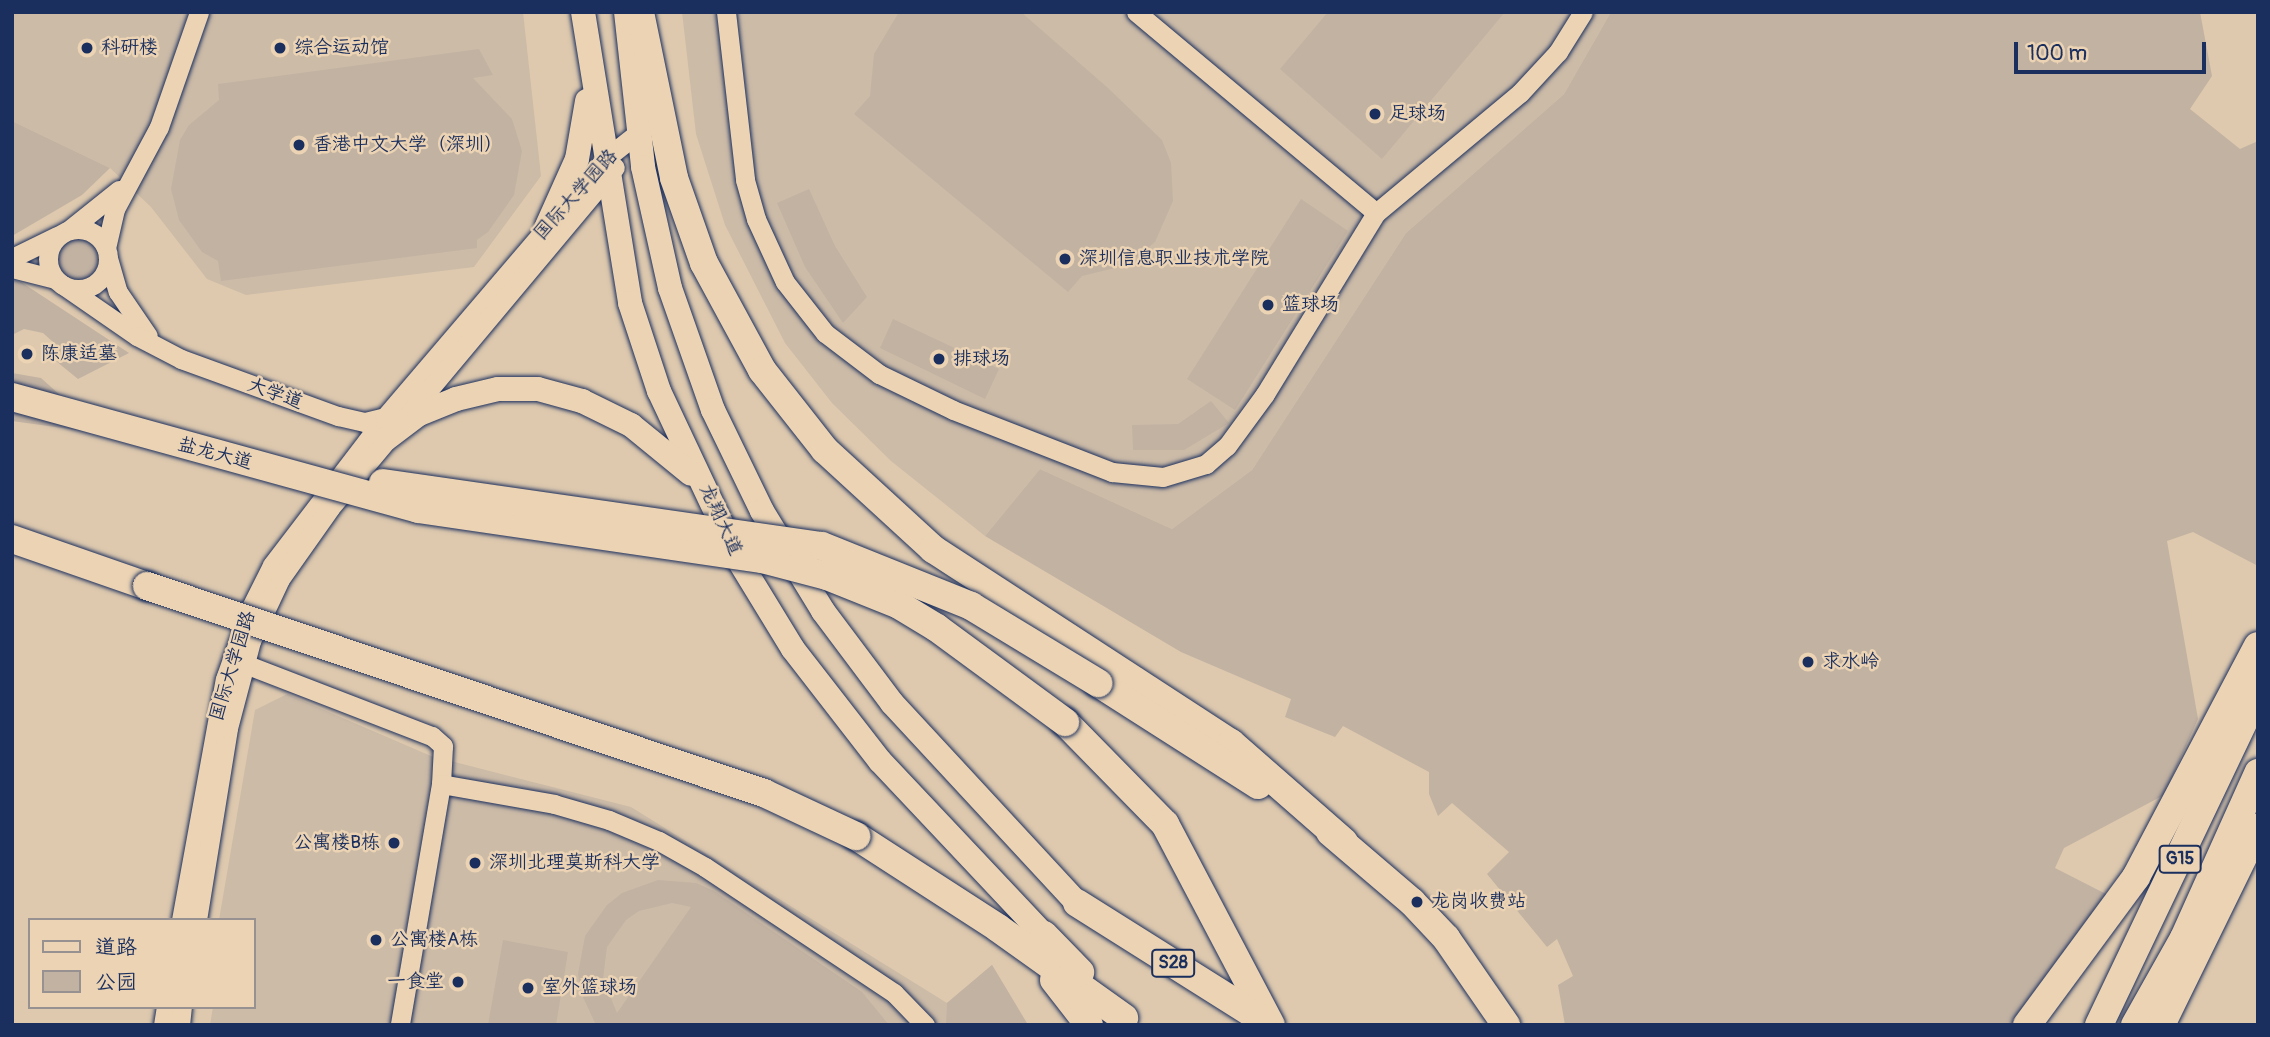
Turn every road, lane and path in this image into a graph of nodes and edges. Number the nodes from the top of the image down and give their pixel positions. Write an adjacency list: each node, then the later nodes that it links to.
1 (199, 12): 11 (street)
2 (583, 12): 8 (main road, 龙翔大道)
3 (626, 12): 9 (main road, 龙翔大道)
4 (640, 12): 31 (highway)
5 (726, 12): 12 (street)
6 (1136, 12): 12 (street)
7 (1583, 12): 12 (street)
8 (589, 62): 10 (main road, 龙翔大道); 13 (main road)
9 (639, 132): 10 (street, 国际大学园路); 32 (main road, 龙翔大道)
10 (606, 168): 13 (street, 国际大学园路); 21 (street, 国际大学园路); 23 (main road, 龙翔大道)
11 (127, 181): 14 (street); 15 (street)
12 (1376, 213)
13 (547, 226): 21 (street, 国际大学园路)
14 (63, 233): 15 (street); 16 (street); 18 (street)
15 (107, 252): 18 (street, 大学道); 19 (street, 大学道)
16 (12, 258)
17 (12, 268): 18 (street, 大学道)
18 (59, 282): 19 (street, 大学道)
19 (168, 352): 21 (street, 大学道)
20 (12, 397): 22 (highway, 盐龙大道, bridge)
21 (385, 428): 23 (main road); 26 (street, 国际大学园路)
22 (233, 459): 31 (highway, bridge); 40 (highway, 盐龙大道, bridge)
23 (709, 496): 35 (main road, 龙翔大道)
24 (12, 539): 35 (highway, bridge)
25 (2258, 646): 42 (highway)
26 (238, 661): 29 (street); 33 (street, 国际大学园路); 34 (street, 国际大学园路)
27 (2258, 691): 43 (highway, G15)
28 (2258, 774): 44 (highway, G15)
29 (441, 784): 37 (street); 38 (street)
30 (2258, 827): 45 (highway)
31 (1344, 842): 41 (highway)
32 (1077, 902): 40 (highway, S28)
33 (181, 918)
34 (197, 918)
35 (1040, 945): 36 (highway); 39 (highway)
36 (1128, 1023)
37 (400, 1025)
38 (925, 1025)
39 (1089, 1025)
40 (1270, 1025)
41 (1506, 1025)
42 (2026, 1025)
43 (2099, 1025)
44 (2135, 1025)
45 (2161, 1025)

